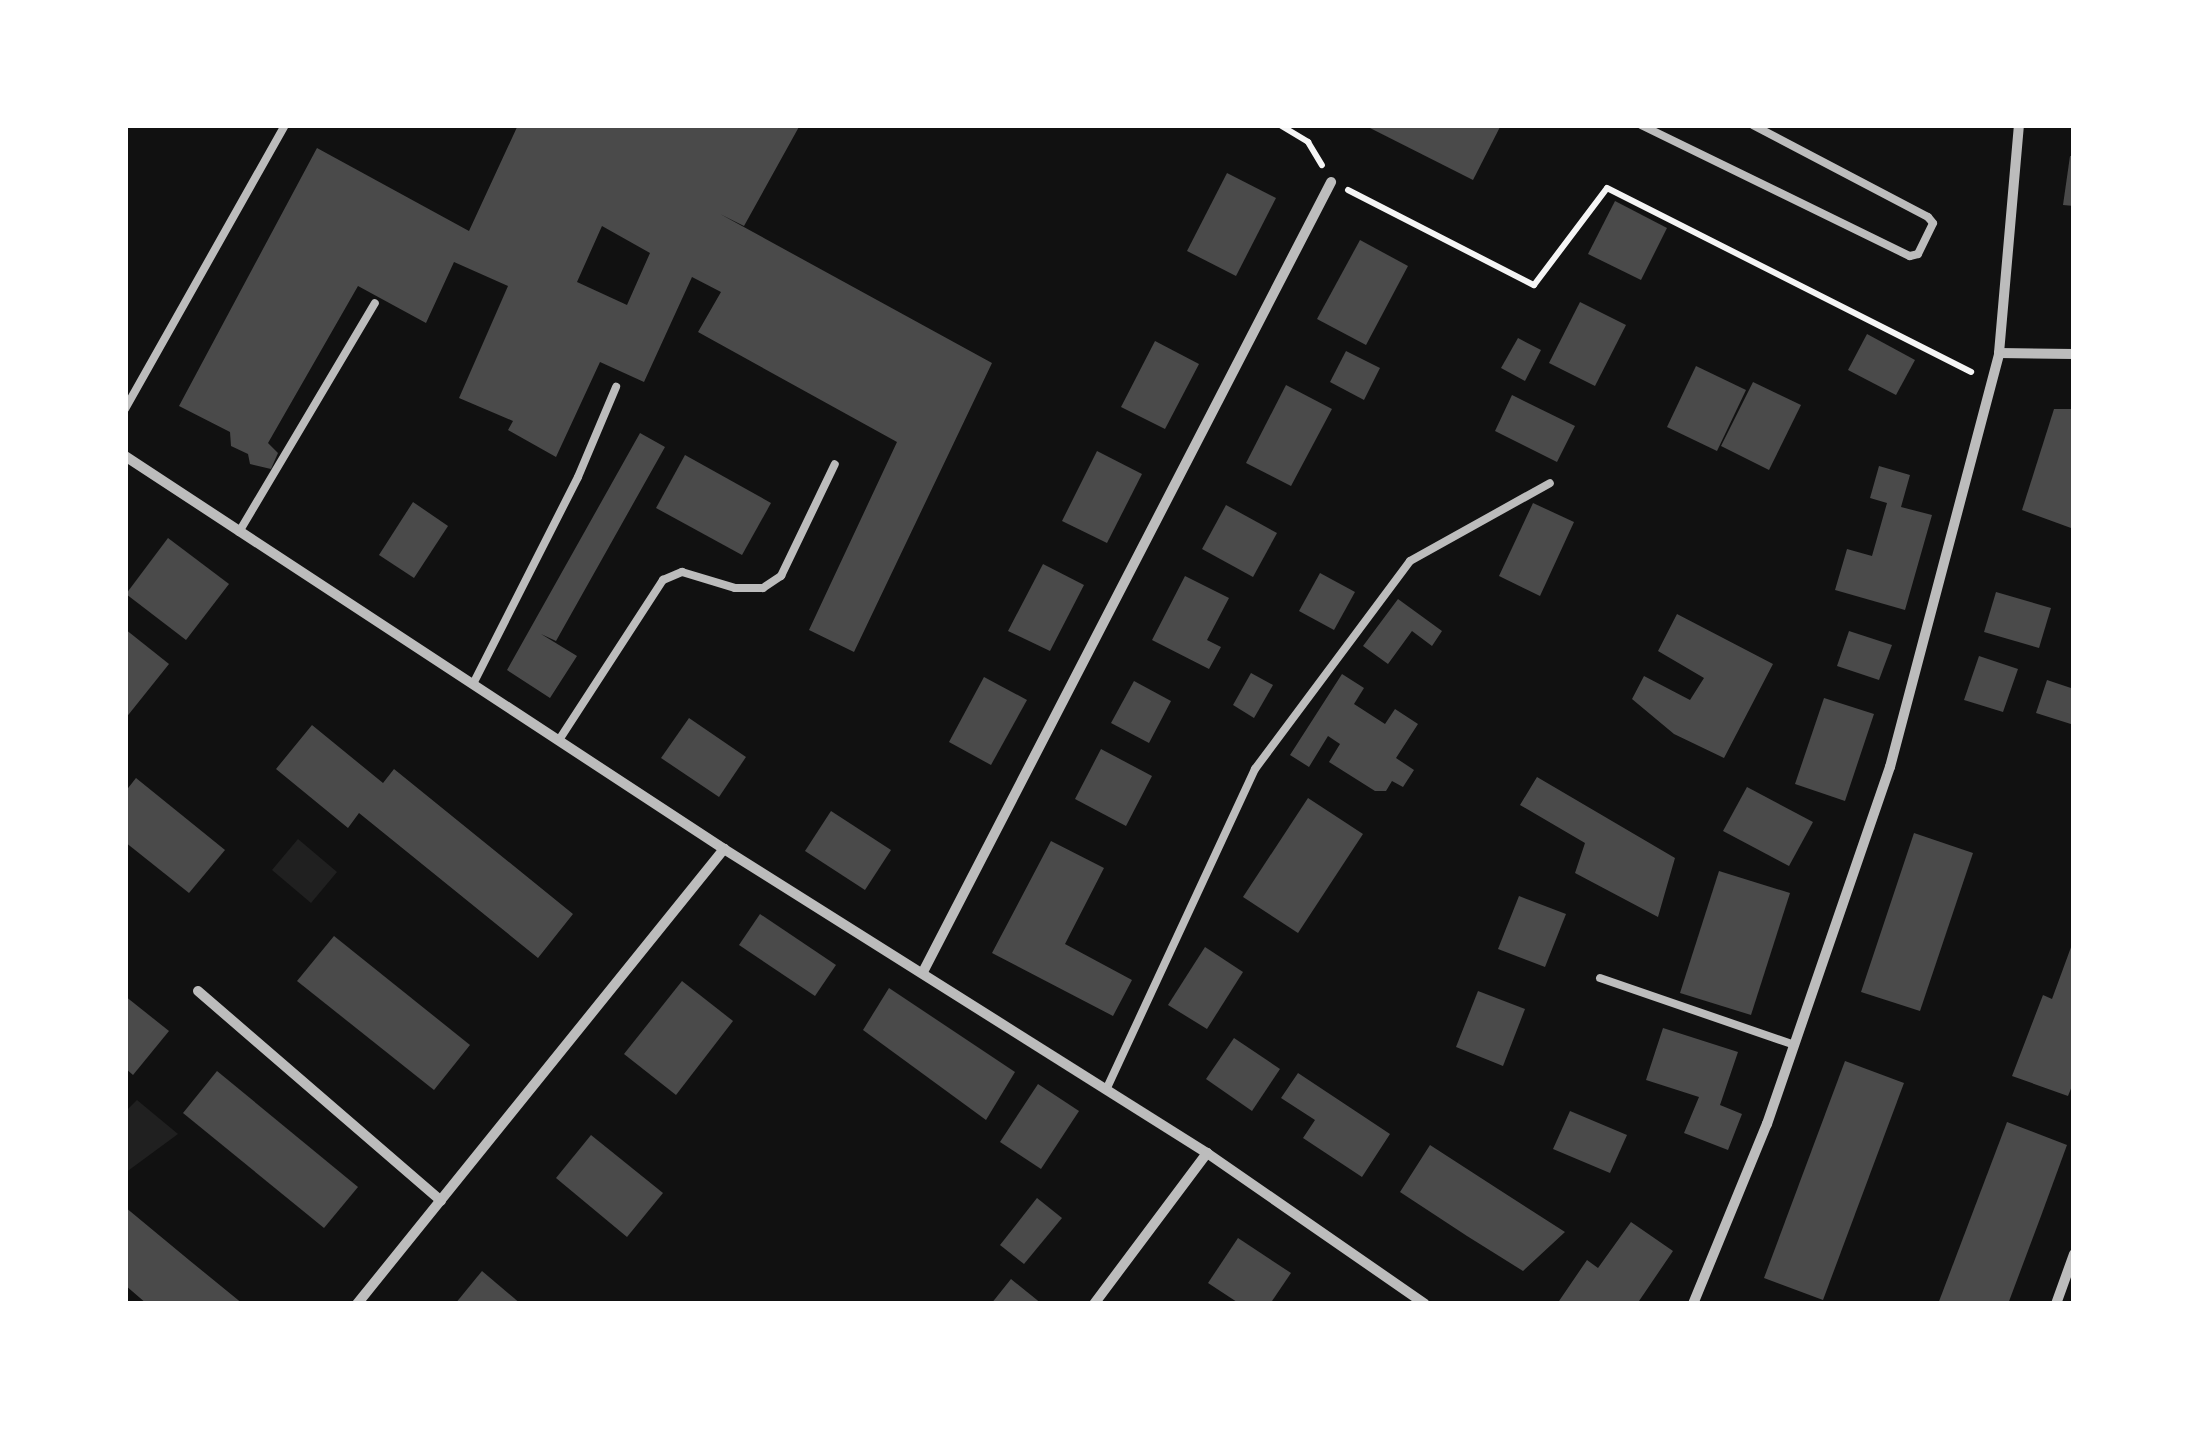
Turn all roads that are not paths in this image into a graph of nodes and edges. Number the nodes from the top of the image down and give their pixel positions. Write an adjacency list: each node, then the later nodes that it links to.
1 (285, 125): 10 (lane)
2 (1642, 125): 3 (lane)
3 (1752, 125)
4 (2020, 125): 7 (street)
5 (1331, 182): 18 (street)
6 (375, 303): 14 (lane)
7 (1999, 353): 8 (street); 21 (street)
8 (2074, 354)
9 (616, 387): 15 (lane)
10 (125, 409)
11 (125, 456): 14 (street)
12 (836, 464): 16 (lane)
13 (1550, 483): 22 (lane)
14 (238, 532): 15 (street)
15 (472, 684): 16 (street)
16 (559, 740): 17 (street)
17 (724, 849): 18 (street); 24 (street)
18 (924, 970): 22 (street)
19 (1600, 978): 21 (lane)
20 (198, 991): 24 (street)
21 (1794, 1044): 29 (street)
22 (1106, 1090): 23 (street)
23 (1207, 1153): 27 (street); 28 (street)
24 (441, 1201): 26 (street)
25 (2074, 1254): 30 (street)
26 (356, 1304)
27 (1094, 1304)
28 (1425, 1304)
29 (1693, 1304)
30 (2056, 1304)

